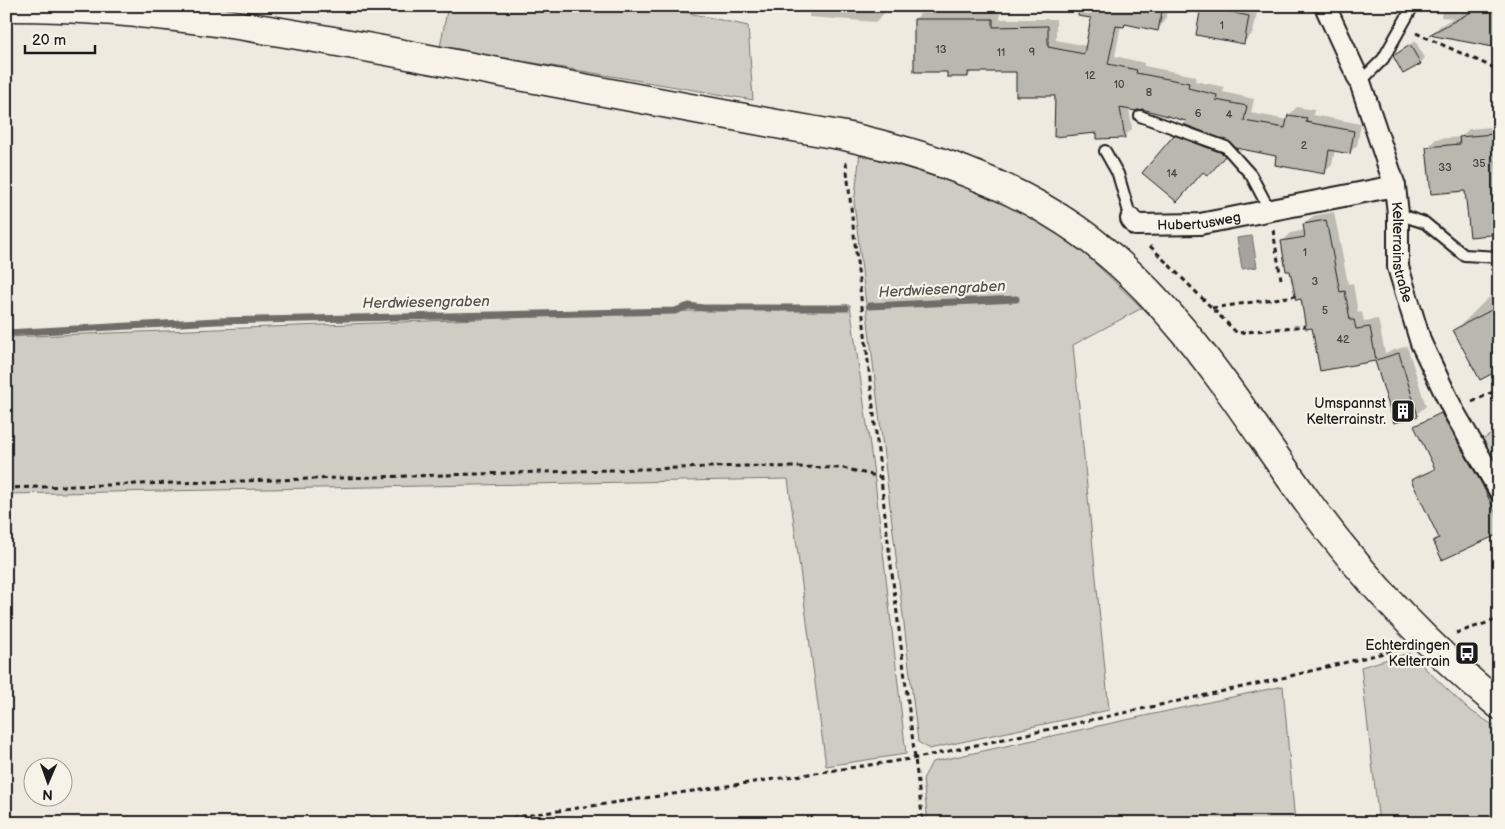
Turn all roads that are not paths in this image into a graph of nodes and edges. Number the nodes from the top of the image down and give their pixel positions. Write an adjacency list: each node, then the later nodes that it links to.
1 (1325, 6): 4 (street, Kelterrainstraße)
2 (1413, 6): 4 (lane)
3 (6, 7): 13 (main road)
4 (1360, 82): 7 (street, Kelterrainstraße)
5 (1140, 116): 8 (lane)
6 (1105, 151): 10 (lane)
7 (1395, 186): 8 (street, Hubertusweg); 9 (street, Kelterrainstraße)
8 (1270, 211): 10 (street, Hubertusweg)
9 (1398, 214): 11 (lane); 12 (street, Kelterrainstraße)
10 (1133, 222)
11 (1499, 257)
12 (1499, 490)
13 (1499, 705)

